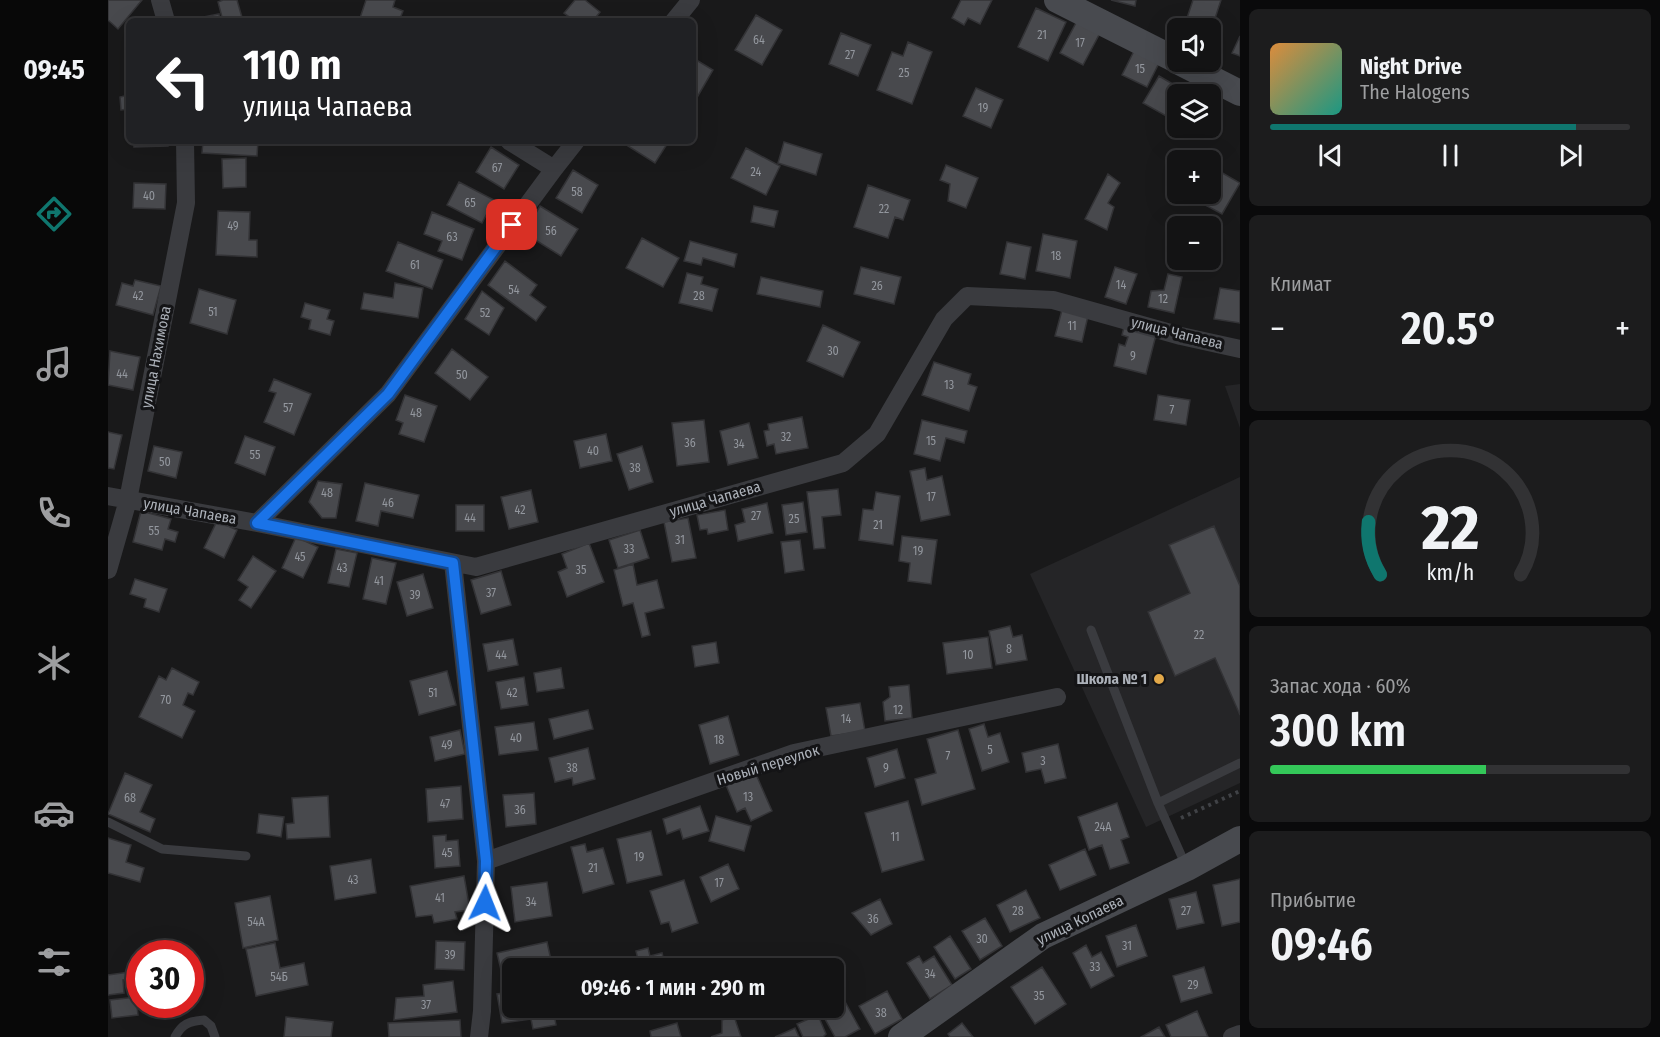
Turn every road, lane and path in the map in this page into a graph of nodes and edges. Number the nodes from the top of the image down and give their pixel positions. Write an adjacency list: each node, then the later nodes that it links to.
1 (160, 0): 4 (street)
2 (691, 0): 5 (street)
3 (1057, 0): 6 (main road)
4 (165, 18)
5 (676, 18)
6 (1167, 55)
7 (1199, 72): 8 (main road)
8 (1240, 93)
9 (185, 144): 15 (street, улица Нахимова)
10 (514, 144): 12 (street)
11 (574, 144): 12 (street)
12 (554, 169): 16 (street)
13 (1240, 349): 17 (street, улица Чапаева)
14 (108, 496): 15 (street, улица Чапаева)
15 (128, 500): 16 (street, улица Чапаева); 18 (street, улица Нахимова)
16 (257, 523): 17 (street, улица Чапаева)
17 (453, 563): 28 (street)
18 (108, 570)
19 (1091, 630): 23 (lane)
20 (1057, 697): 28 (street, Новый переулок)
21 (1240, 763): 23 (lane)
22 (1240, 791): 25 (path)
23 (1158, 804): 25 (lane)
24 (108, 822): 27 (lane)
25 (1167, 824): 29 (lane)
26 (1240, 839): 29 (main road, улица Копаева)
27 (246, 856)
28 (486, 861): 34 (street)
29 (1187, 868): 30 (main road, улица Копаева)
30 (910, 1034)
31 (1240, 1034): 35 (street)
32 (175, 1037): 33 (lane)
33 (215, 1037)
34 (479, 1037)
35 (1232, 1037)

